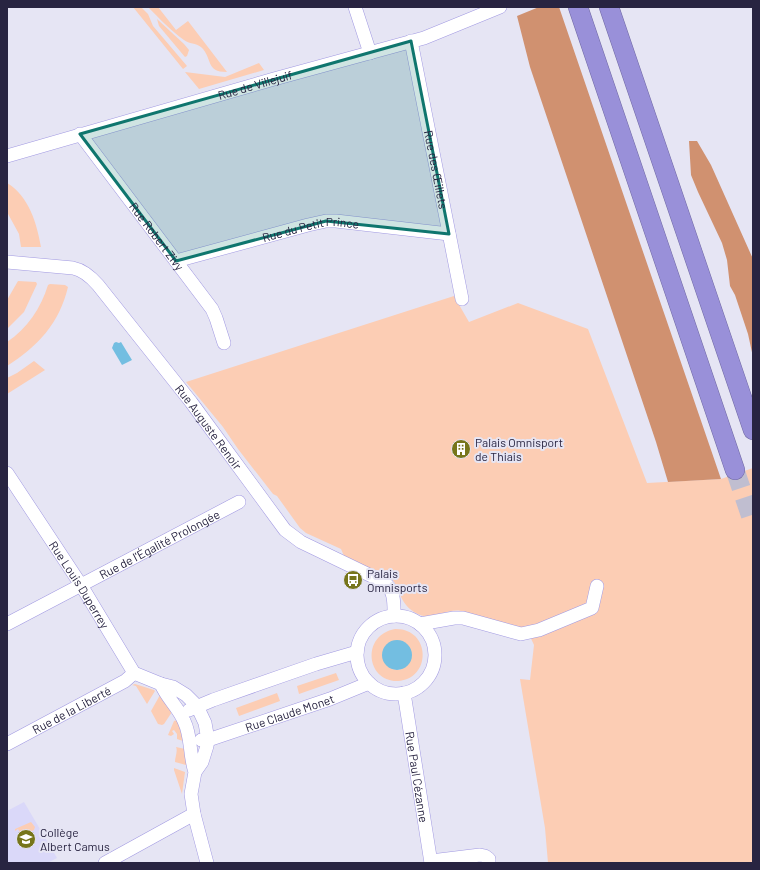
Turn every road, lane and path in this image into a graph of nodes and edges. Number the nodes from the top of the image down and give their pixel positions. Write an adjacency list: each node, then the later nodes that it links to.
1 (356, 7): 6 (street)
2 (500, 7): 5 (street, Rue de Villejuif)
3 (578, 7): 15 (highway)
4 (608, 7): 14 (highway)
5 (411, 41): 6 (street, Rue de Villejuif); 9 (street, Rue des Œillets)
6 (370, 53): 7 (street, Rue de Villejuif)
7 (80, 134): 8 (street, Rue de Villejuif); 10 (street, Rue Robert Zivy)
8 (7, 156)
9 (449, 234): 10 (street, Rue du Petit Prince); 12 (street, Rue des Œillets)
10 (176, 261): 13 (street, Rue Robert Zivy)
11 (7, 262): 20 (street, Rue Auguste Renoir)
12 (462, 299)
13 (224, 343)
14 (753, 430)
15 (736, 470)
16 (9, 479): 18 (street, Rue Louis Duperrey)
17 (238, 502): 18 (street, Rue de l'Égalité Prolongée)
18 (80, 585): 21 (street, Rue de l'Égalité Prolongée); 24 (street, Rue Louis Duperrey)
19 (597, 586): 22 (street)
20 (394, 616): 22 (street); 23 (street)
21 (7, 624)
22 (420, 624): 27 (street)
23 (357, 652): 25 (street); 28 (street)
24 (134, 672): 26 (street); 32 (street, Rue de la Liberté)
25 (369, 683): 27 (street); 31 (street, Rue Claude Monet)
26 (161, 684): 28 (street); 29 (street)
27 (404, 693): 35 (street, Rue Paul Cézanne)
28 (197, 706): 29 (street); 31 (street)
29 (181, 714): 30 (street)
30 (190, 740): 31 (street, Rue Claude Monet); 33 (street)
31 (208, 740): 33 (street)
32 (7, 744)
33 (194, 772): 34 (street)
34 (194, 814): 36 (street); 37 (street)
35 (431, 862): 38 (street, Rue Paul Cézanne)
36 (106, 863)
37 (207, 863)
38 (489, 863)

